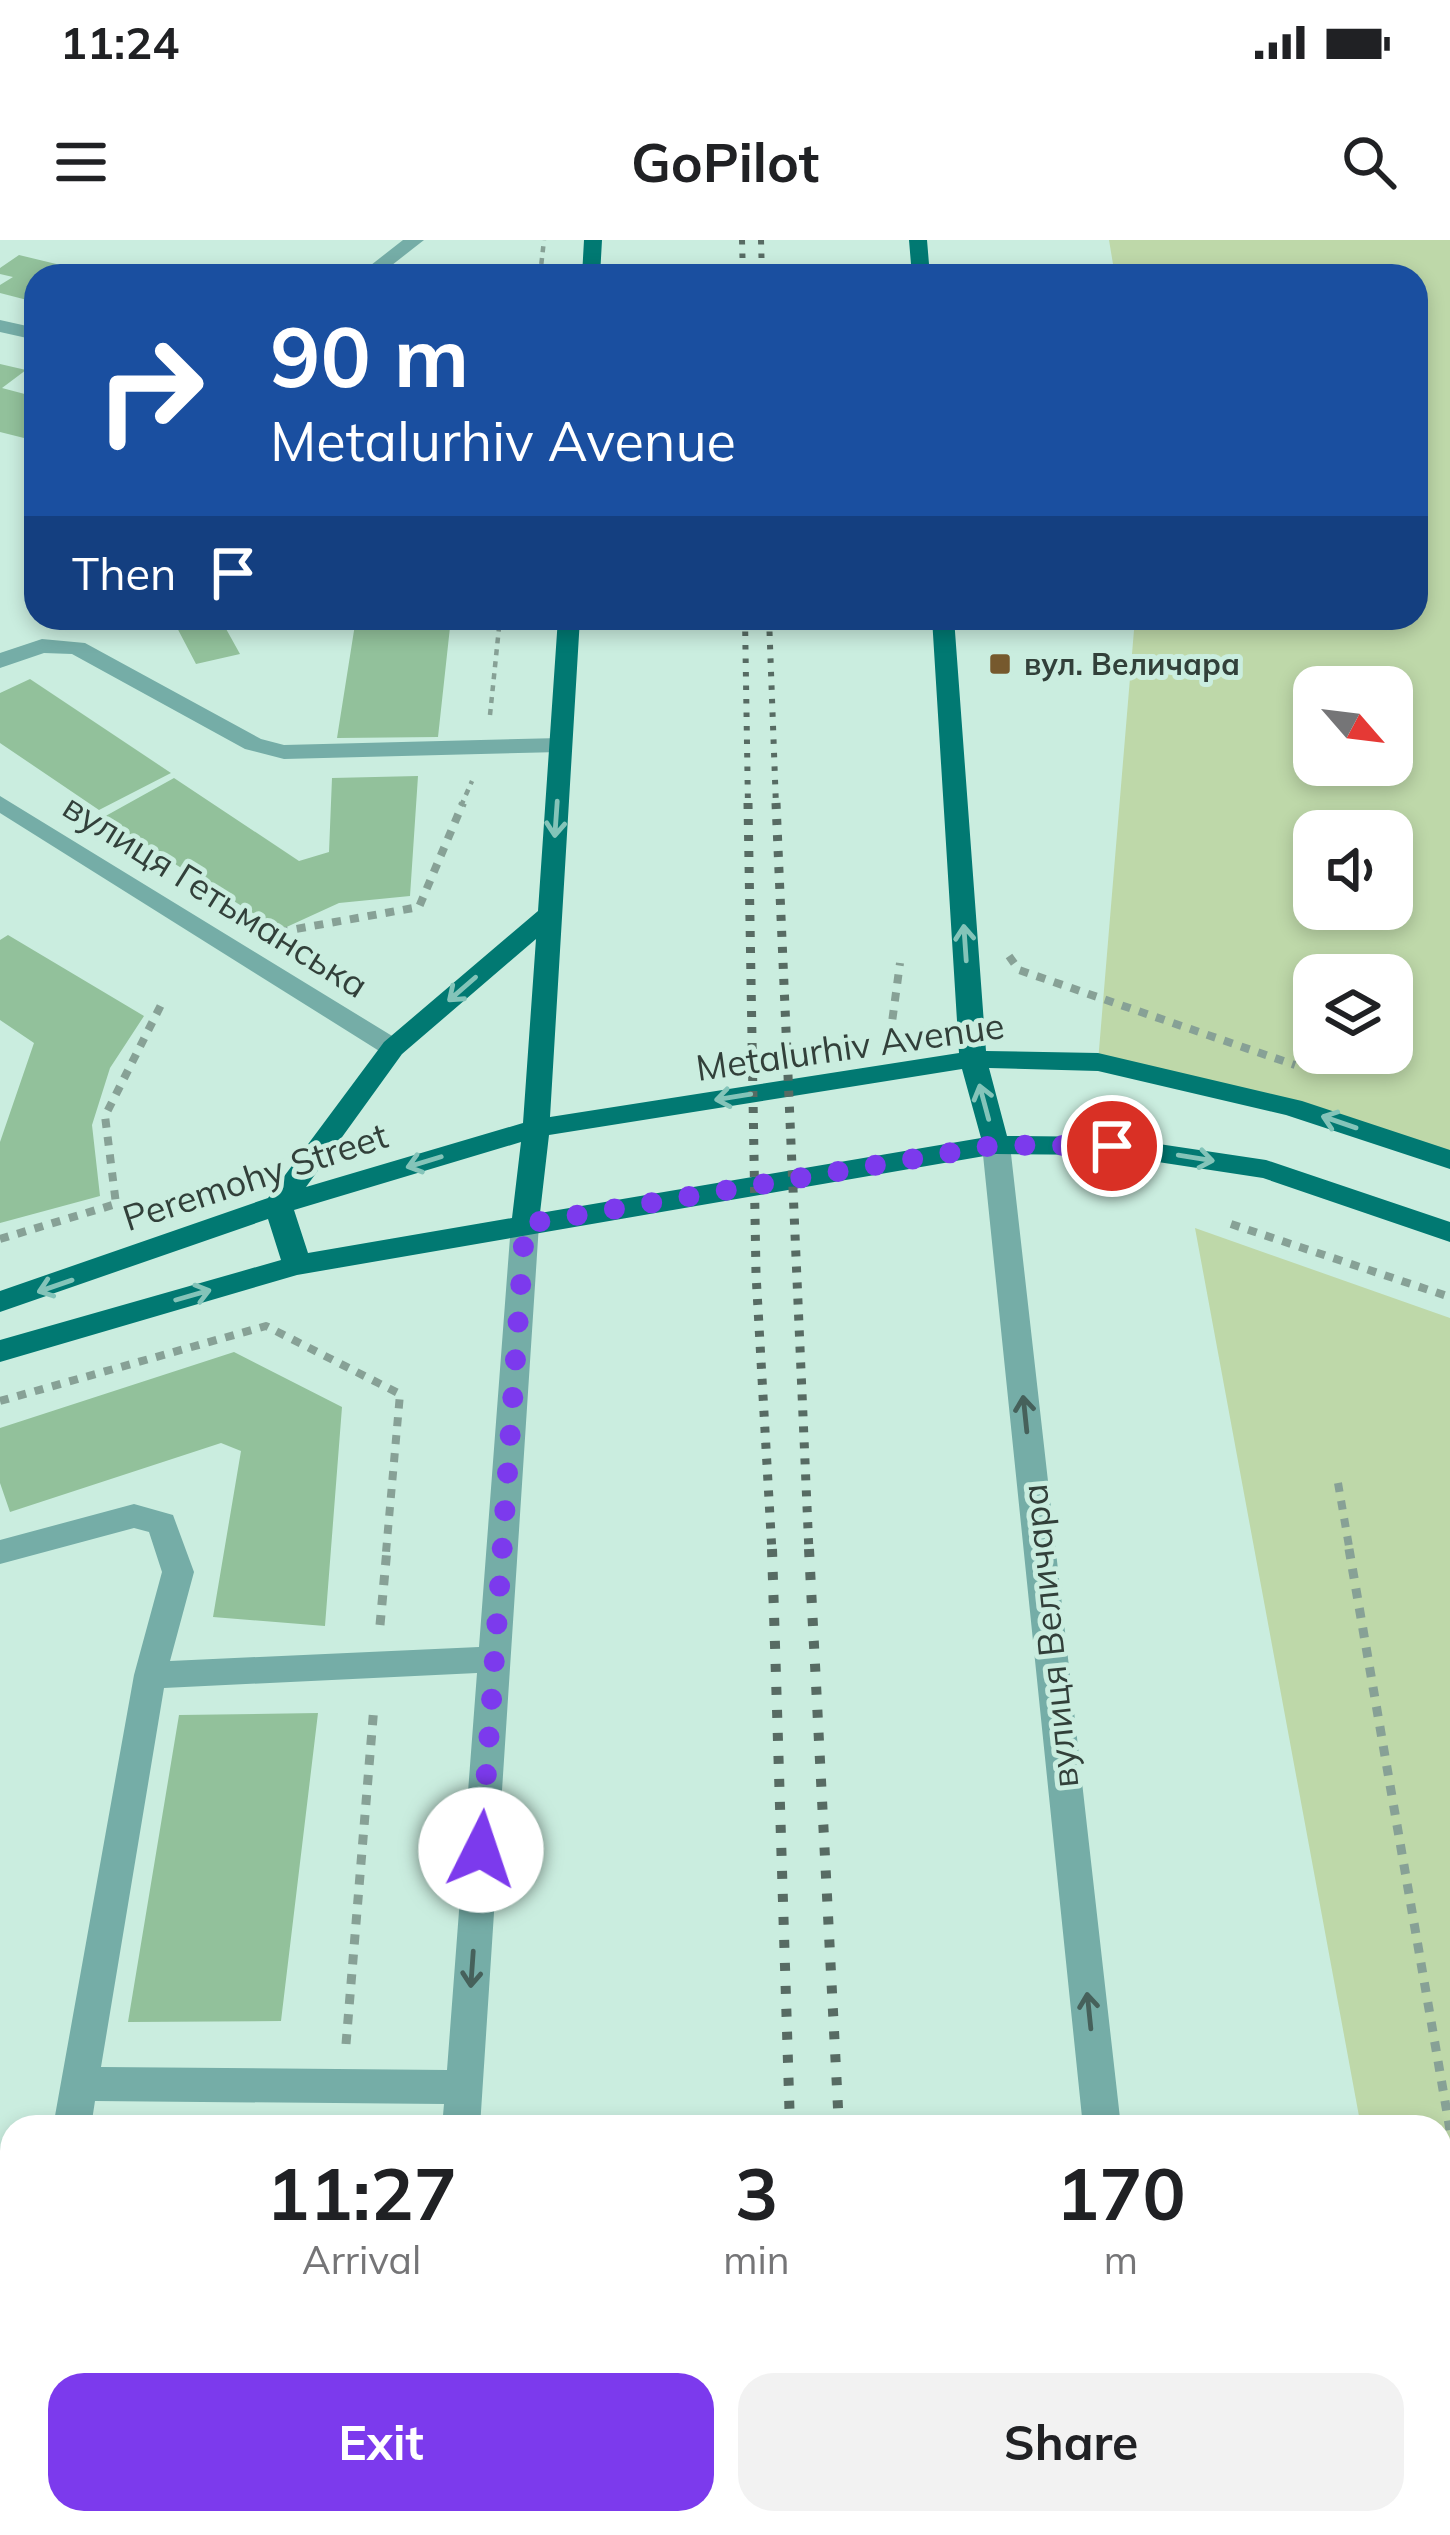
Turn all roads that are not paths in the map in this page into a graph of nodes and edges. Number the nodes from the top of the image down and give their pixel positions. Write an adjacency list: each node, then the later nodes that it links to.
1 (415, 240): 2 (street)
2 (382, 264)
3 (567, 630): 6 (main road)
4 (944, 630): 10 (main road, one-way to 4)
5 (0, 661): 6 (street)
6 (560, 745): 8 (main road, one-way to 8)
7 (0, 803): 9 (street, вулиця Гетьманська)
8 (550, 913): 9 (main road, one-way to 9); 11 (main road)
9 (394, 1048): 14 (main road)
10 (973, 1059): 11 (main road, Metalurhiv Avenue, one-way to 11); 12 (main road, one-way to 10); 13 (main road, Metalurhiv Avenue, one-way to 10)
11 (536, 1128): 14 (main road, Peremohy Street, one-way to 14); 15 (main road)
12 (996, 1145): 15 (main road); 16 (main road, one-way to 16); 27 (street, вулиця Величара, one-way to 12)
13 (1450, 1160)
14 (278, 1205): 17 (main road); 18 (main road, Peremohy Street, one-way to 18)
15 (525, 1224): 17 (main road); 21 (street)
16 (1450, 1232)
17 (297, 1265): 19 (main road, one-way to 17)
18 (0, 1302)
19 (0, 1351)
20 (0, 1552): 22 (street)
21 (494, 1659): 22 (street); 24 (street, one-way to 24)
22 (150, 1676): 23 (street)
23 (80, 2084): 24 (street); 25 (street)
24 (464, 2087): 26 (street)
25 (74, 2115)
26 (462, 2115)
27 (1101, 2115)

